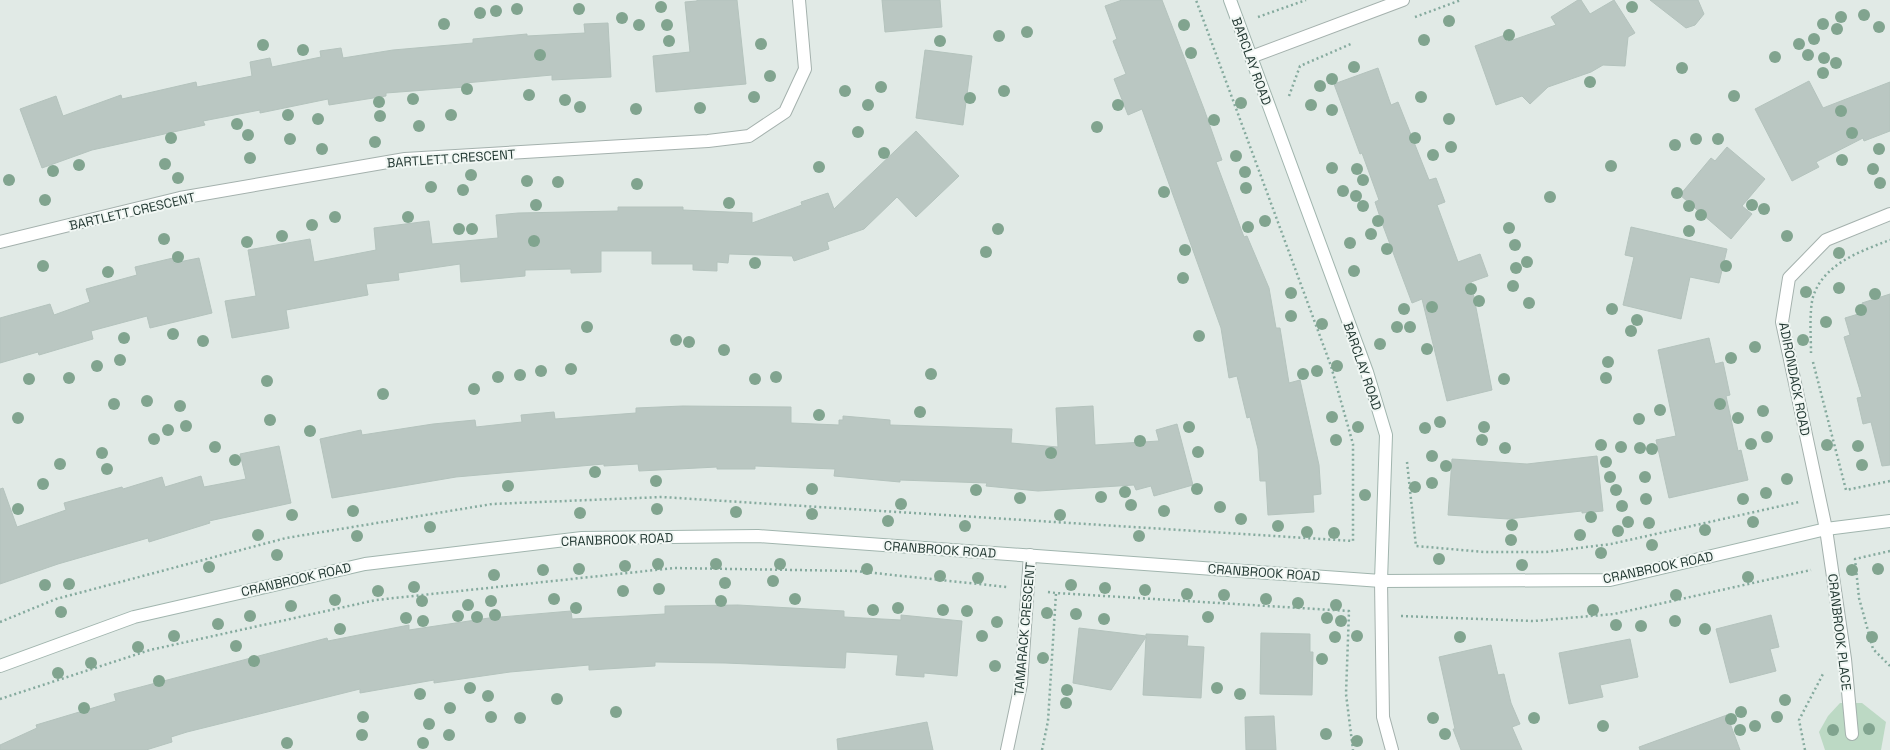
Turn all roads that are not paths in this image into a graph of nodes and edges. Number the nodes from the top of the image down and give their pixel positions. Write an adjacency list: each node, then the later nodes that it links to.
1 (799, 0): 6 (street, BARTLETT CRESCENT)
2 (1230, 0): 4 (street, BARCLAY ROAD)
3 (1403, 0): 4 (street)
4 (1251, 57): 10 (street, BARCLAY ROAD)
5 (1890, 214): 8 (street, ADIRONDACK ROAD)
6 (0, 242)
7 (1890, 520): 8 (street, CRANBROOK ROAD)
8 (1826, 529): 10 (street, CRANBROOK ROAD); 12 (street, CRANBROOK PLACE)
9 (1030, 556): 10 (street, CRANBROOK ROAD); 11 (street, CRANBROOK ROAD); 13 (street, TAMARACK CRESCENT)
10 (1380, 580): 14 (street, BARCLAY ROAD)
11 (0, 666)
12 (1852, 734)
13 (1007, 750)
14 (1392, 750)

